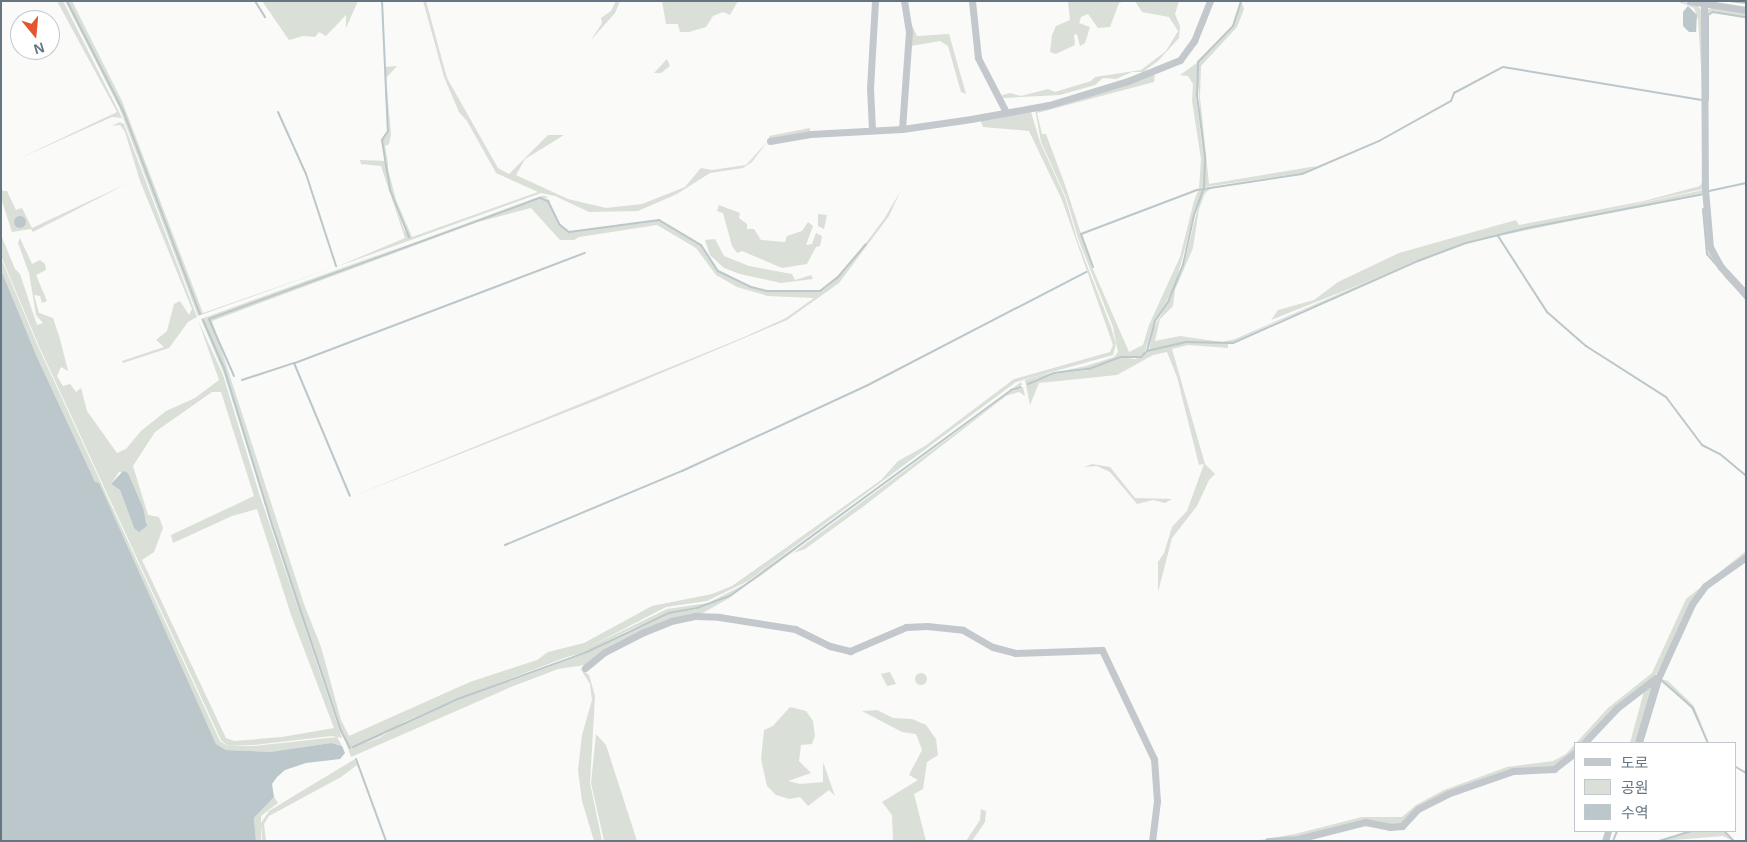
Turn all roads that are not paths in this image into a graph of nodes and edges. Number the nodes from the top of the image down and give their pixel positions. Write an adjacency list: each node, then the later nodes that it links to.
1 (875, 1): 9 (street)
2 (904, 1): 10 (street)
3 (972, 1): 8 (street)
4 (1210, 1): 8 (street)
5 (1690, 1): 6 (street)
6 (1704, 5): 7 (street); 12 (street)
7 (1746, 10)
8 (1006, 112): 10 (street)
9 (872, 129): 10 (street); 11 (street)
10 (902, 129)
11 (770, 141)
12 (1746, 294)
13 (1746, 557): 14 (street)
14 (1663, 667): 16 (street); 17 (street)
15 (585, 668): 19 (street)
16 (1585, 742)
17 (1638, 742)
18 (1574, 754): 20 (street)
19 (1152, 841)
20 (1268, 841)

